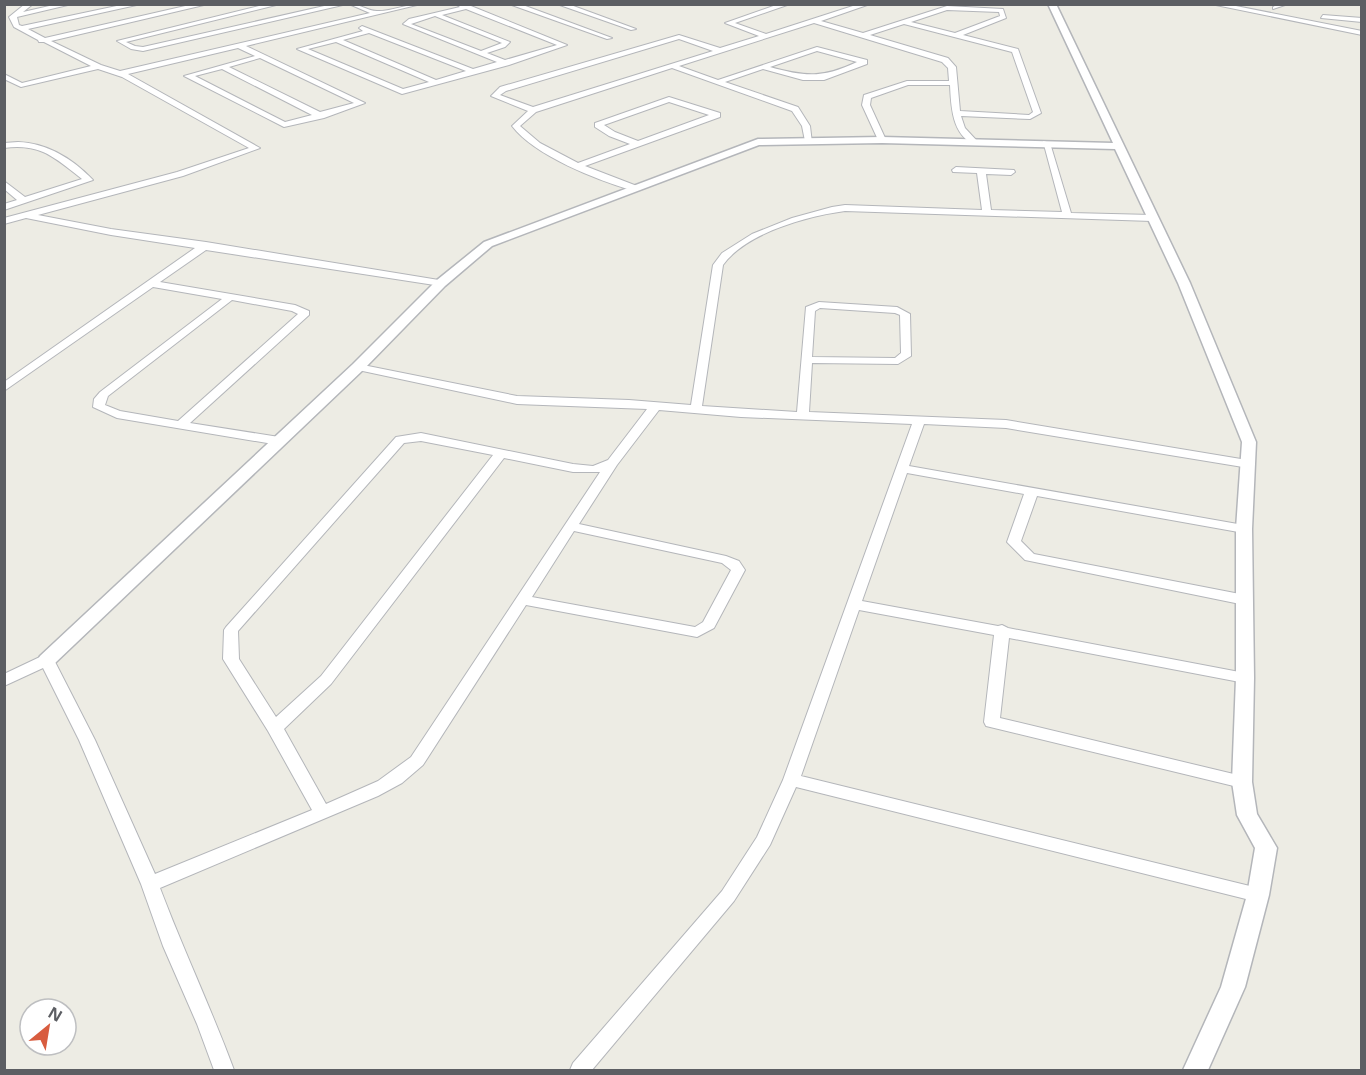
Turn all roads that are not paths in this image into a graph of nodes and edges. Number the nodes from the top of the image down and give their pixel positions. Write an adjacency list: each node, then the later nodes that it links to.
1 (30, 4): 23 (street)
2 (69, 4): 23 (street)
3 (138, 4): 28 (street)
4 (205, 4): 37 (street)
5 (277, 4): 20 (street)
6 (344, 4): 20 (street)
7 (352, 4): 21 (street)
8 (418, 4): 21 (street)
9 (512, 4): 35 (street)
10 (560, 4): 29 (street)
11 (787, 4): 34 (street)
12 (867, 4): 26 (street)
13 (1052, 4): 62 (street)
14 (1214, 4): 31 (street)
15 (1262, 4): 19 (street)
16 (1285, 4): 19 (street)
17 (462, 6): 22 (street); 42 (street)
18 (291, 7): 20 (street)
19 (1275, 8): 24 (street)
20 (307, 13)
21 (378, 14): 25 (street)
22 (435, 14): 40 (street); 40 (street)
23 (12, 17): 28 (street)
24 (1362, 20)
25 (346, 21): 30 (street); 38 (street)
26 (815, 21): 32 (street); 34 (street)
27 (904, 22): 32 (street); 33 (street); 33 (street)
28 (20, 29): 37 (street)
29 (633, 29)
30 (369, 31): 36 (street); 47 (street)
31 (1362, 33)
32 (864, 35): 52 (street)
33 (957, 35): 54 (street)
34 (766, 36): 39 (street)
35 (609, 38)
36 (335, 39): 50 (street); 50 (street)
37 (41, 41): 45 (street)
38 (240, 46): 41 (street); 48 (street)
39 (721, 51): 44 (street); 53 (street)
40 (480, 53): 42 (street)
41 (261, 56): 43 (street); 55 (street)
42 (506, 63): 47 (street)
43 (222, 66): 55 (street); 55 (street)
44 (672, 66): 51 (street); 53 (street)
45 (98, 67): 48 (street); 49 (street)
46 (763, 67): 46 (street); 51 (street)
47 (474, 72): 50 (street)
48 (121, 73): 73 (street)
49 (4, 76)
50 (435, 82)
51 (718, 82): 57 (street)
52 (952, 83): 54 (street); 56 (street)
53 (533, 110): 63 (street)
54 (958, 113): 58 (street)
55 (321, 116)
56 (882, 140): 57 (street); 58 (street)
57 (809, 141): 68 (street)
58 (974, 142): 59 (street)
59 (1047, 143): 62 (street); 72 (street)
60 (639, 144): 60 (street); 63 (street)
61 (4, 146): 69 (street)
62 (1118, 146): 74 (street)
63 (579, 165): 68 (street)
64 (956, 170): 65 (street)
65 (981, 171): 66 (street); 71 (street)
66 (1011, 172)
67 (4, 184): 69 (street)
68 (634, 188): 77 (street)
69 (24, 201): 70 (street)
70 (4, 207)
71 (987, 212): 72 (street); 84 (street)
72 (1067, 215): 74 (street)
73 (29, 216): 75 (street); 76 (street)
74 (1152, 218): 91 (street)
75 (4, 221)
76 (206, 245): 77 (street); 78 (street)
77 (441, 283): 81 (street)
78 (154, 284): 79 (street); 82 (street)
79 (229, 298): 87 (street); 87 (street)
80 (806, 360): 80 (street); 85 (street)
81 (358, 367): 83 (street); 88 (street)
82 (4, 388)
83 (654, 408): 84 (street); 90 (street)
84 (696, 410): 85 (street)
85 (803, 415): 86 (street)
86 (920, 419): 91 (street); 92 (street)
87 (180, 425): 88 (street)
88 (279, 441): 100 (street)
89 (500, 454): 90 (street); 103 (street); 103 (street)
90 (612, 463): 94 (street)
91 (1249, 464): 95 (street)
92 (903, 469): 93 (street); 98 (street)
93 (1032, 491): 95 (street); 97 (street)
94 (572, 527): 96 (street); 96 (street)
95 (1244, 529): 97 (street)
96 (522, 600): 106 (street)
97 (1245, 600): 101 (street)
98 (854, 604): 99 (street); 104 (street)
99 (1002, 630): 101 (street); 105 (street)
100 (47, 660): 102 (street); 107 (street)
101 (1245, 678): 105 (street)
102 (4, 681)
103 (276, 728): 106 (street)
104 (791, 780): 108 (street); 110 (street)
105 (1242, 782): 108 (street)
106 (322, 812): 107 (street)
107 (150, 884): 109 (street)
108 (1258, 895): 111 (street)
109 (224, 1071)
110 (580, 1071)
111 (1196, 1071)

